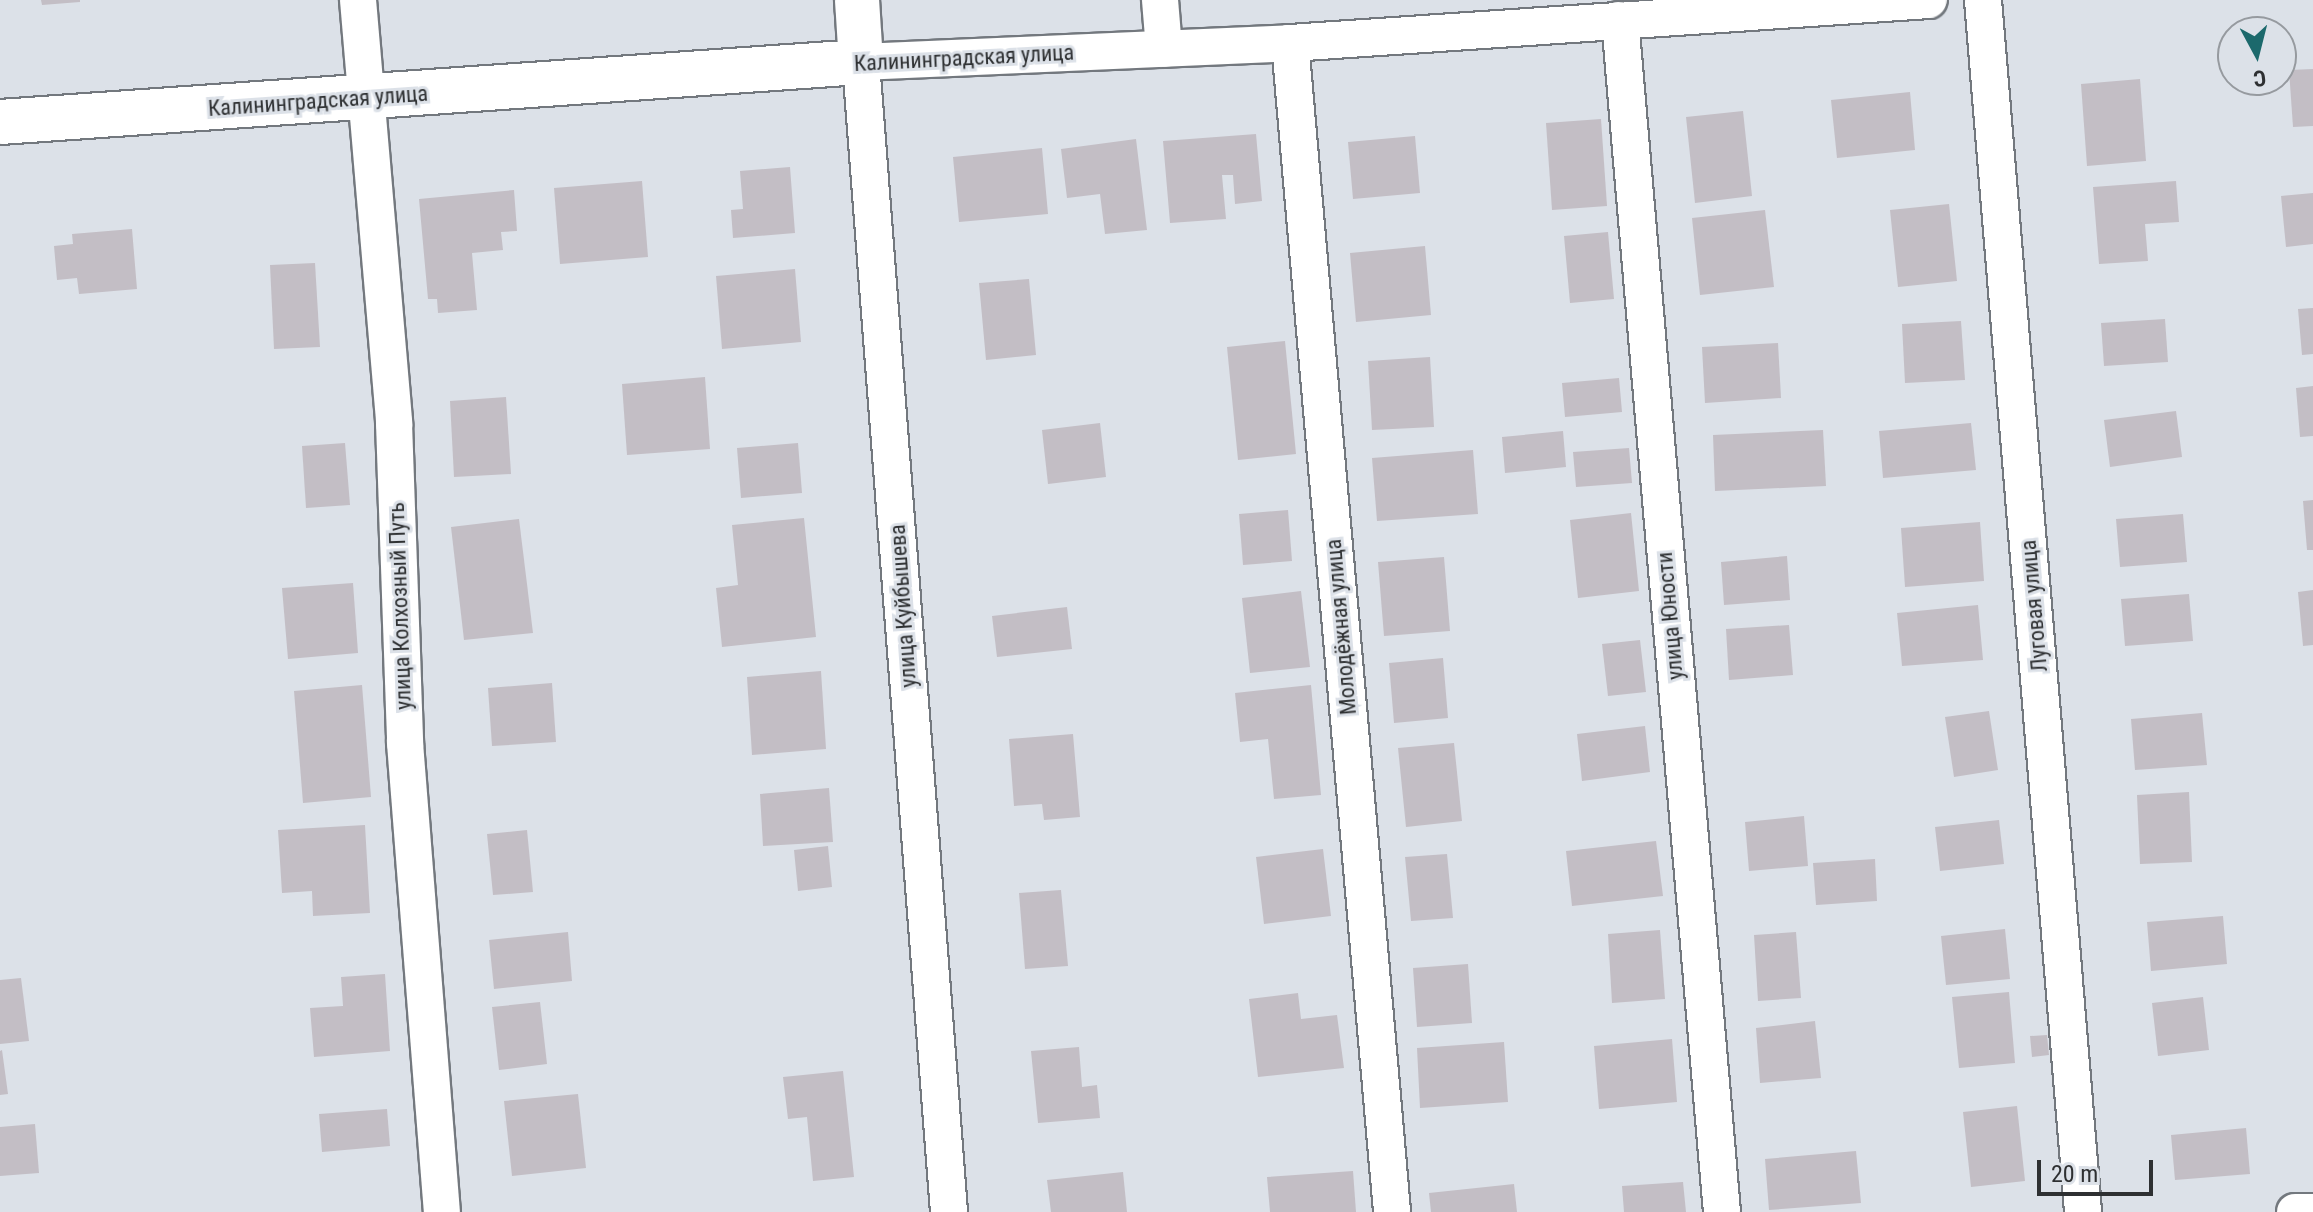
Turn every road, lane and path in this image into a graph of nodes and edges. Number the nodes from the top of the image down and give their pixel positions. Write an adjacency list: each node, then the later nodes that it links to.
1 (358, 0): 10 (street, улица Колхозный Путь)
2 (857, 0): 9 (main road, улица Куйбышева)
3 (1160, 0): 8 (street)
4 (1929, 0): 6 (street, Калининградская улица)
5 (1983, 0): 16 (street, Луговая улица)
6 (1620, 20): 7 (street, Калининградская улица); 15 (street, улица Юности)
7 (1290, 43): 8 (street, Калининградская улица); 14 (street, Молодёжная улица)
8 (1164, 49): 9 (street, Калининградская улица)
9 (861, 62): 10 (main road, Калининградская улица); 13 (street, улица Куйбышева)
10 (366, 98): 11 (main road, Калининградская улица); 12 (street, улица Колхозный Путь)
11 (0, 122)
12 (442, 1212)
13 (949, 1212)
14 (1392, 1212)
15 (1722, 1212)
16 (2083, 1212)
17 (2295, 1212): 18 (street)
18 (2313, 1212)

